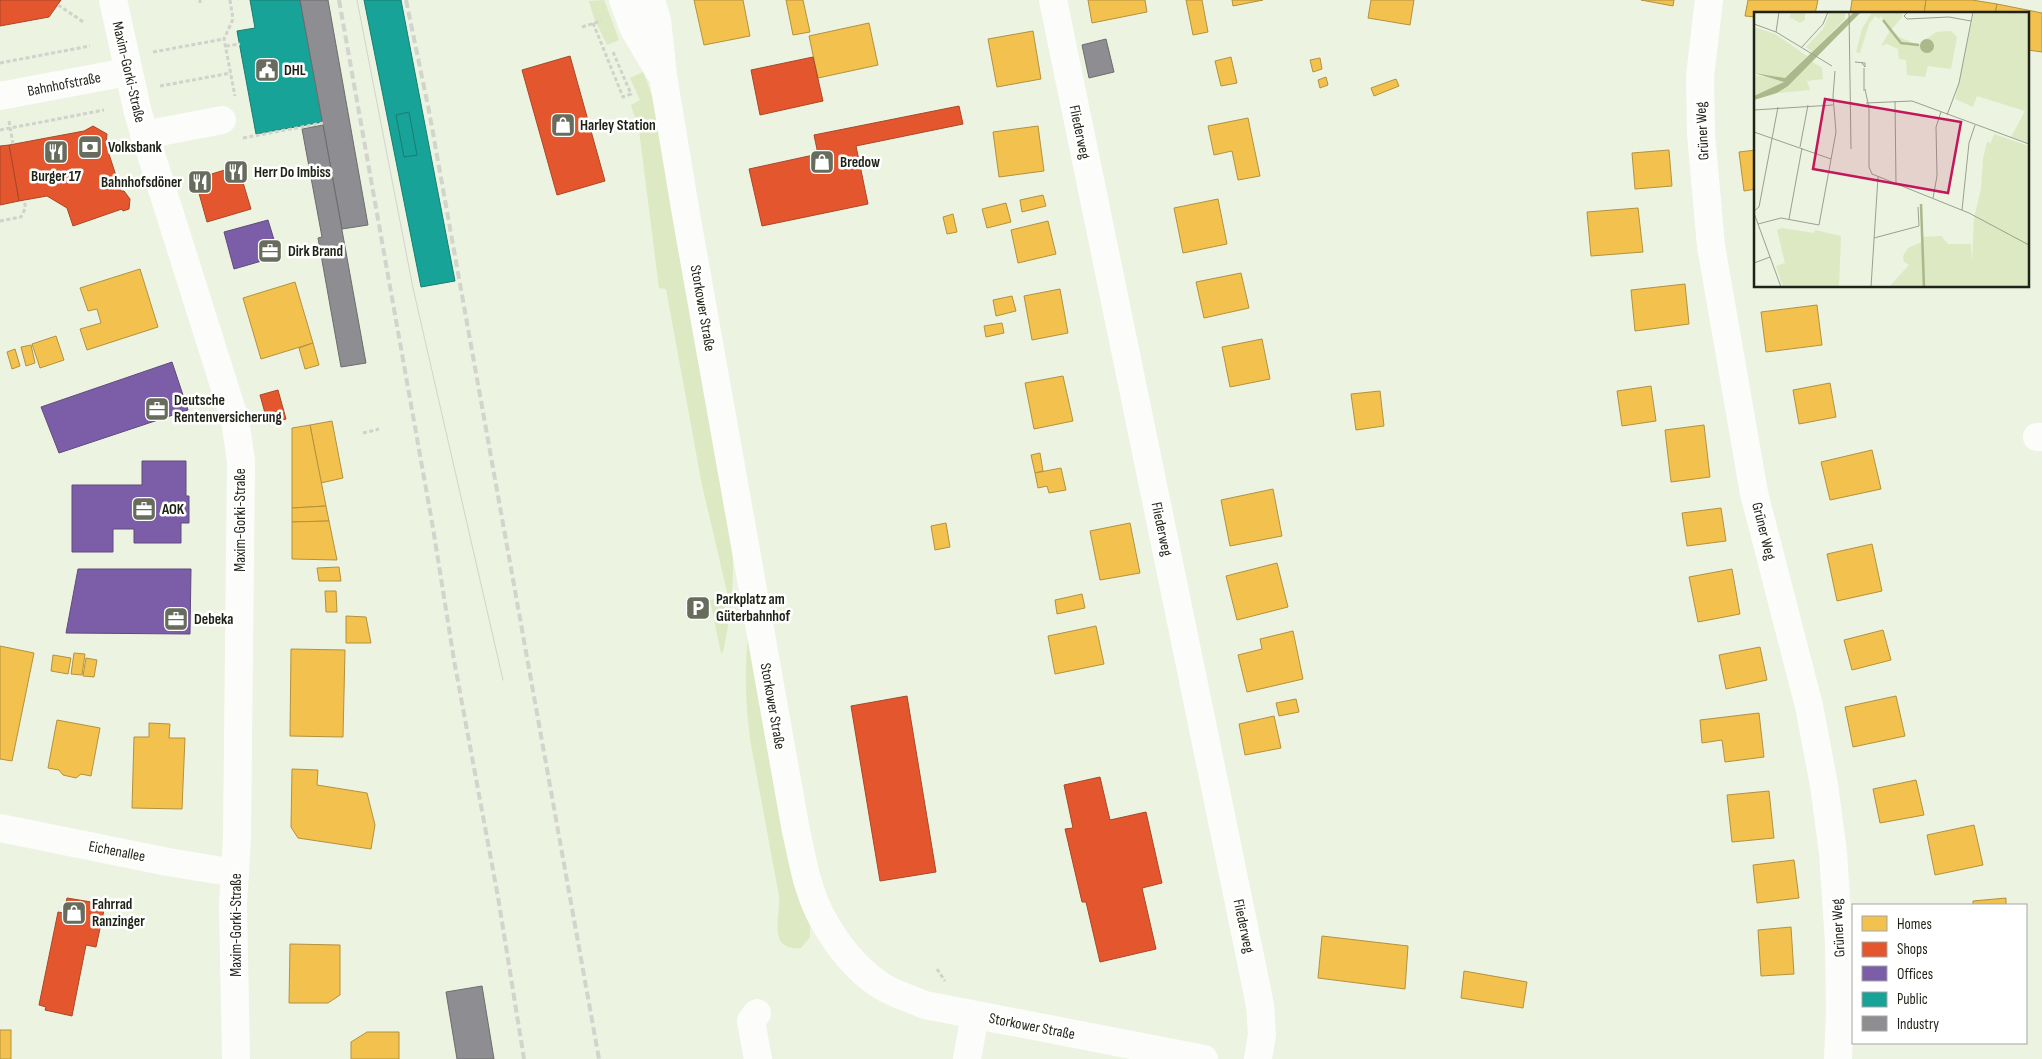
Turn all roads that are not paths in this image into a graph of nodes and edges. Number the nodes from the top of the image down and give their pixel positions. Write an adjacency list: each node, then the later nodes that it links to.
1 (113, 0): 6 (street, Maxim-Gorki-Straße)
2 (624, 0): 7 (street, Storkower Straße)
3 (651, 0): 7 (street, Storkower Straße)
4 (1053, 0): 19 (street, Fliederweg)
5 (1709, 0): 20 (street, Grüner Weg)
6 (136, 62): 8 (street, Bahnhofstraße); 10 (street, Maxim-Gorki-Straße)
7 (663, 76): 14 (street, Storkower Straße)
8 (0, 96)
9 (222, 120): 10 (street)
10 (144, 135): 12 (street, Maxim-Gorki-Straße)
11 (0, 828): 12 (street, Eichenallee)
12 (235, 873): 15 (street, Maxim-Gorki-Straße)
13 (757, 1013): 16 (street)
14 (975, 1016): 17 (street); 18 (street, Storkower Straße)
15 (236, 1059)
16 (758, 1059)
17 (967, 1059)
18 (1204, 1059)
19 (1258, 1059)
20 (1838, 1059)

